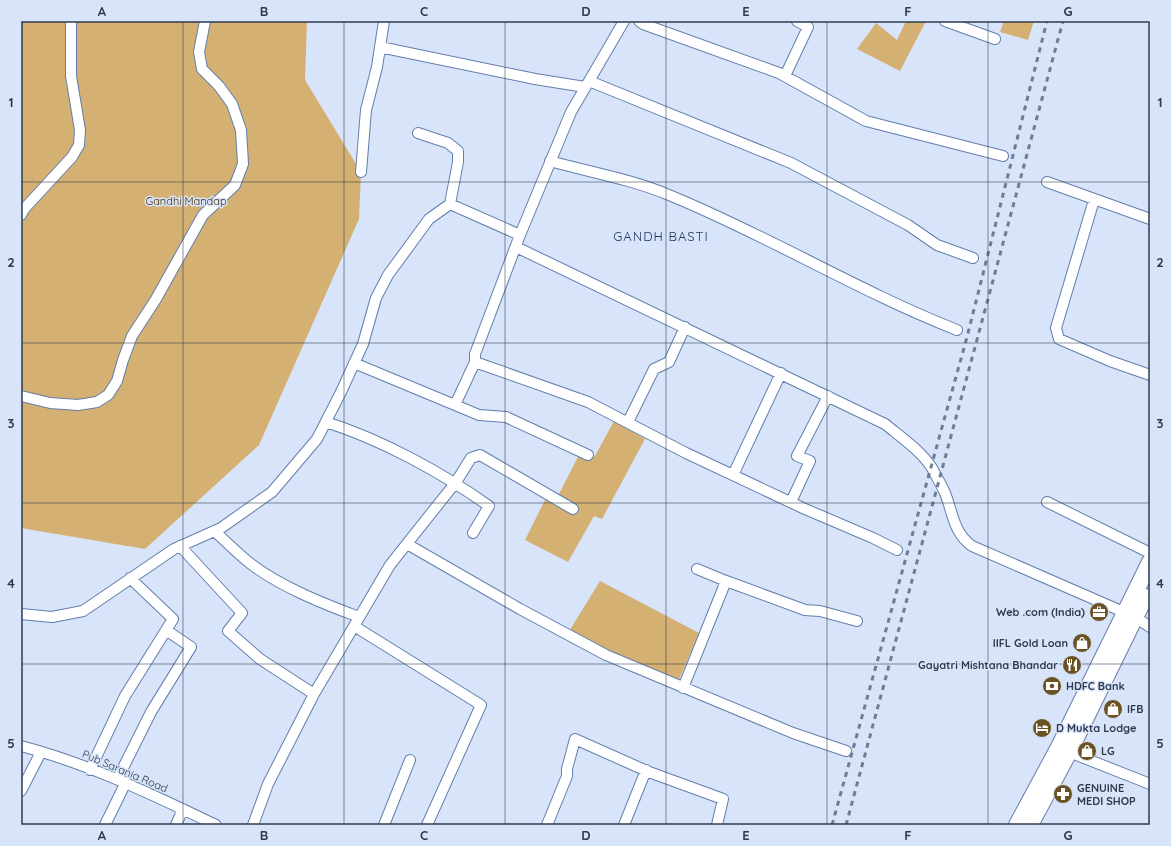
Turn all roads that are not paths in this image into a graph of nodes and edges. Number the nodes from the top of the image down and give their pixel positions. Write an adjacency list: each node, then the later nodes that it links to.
1 (71, 21): 20 (street)
2 (205, 21): 31 (street)
3 (384, 21): 10 (street)
4 (624, 21): 12 (street)
5 (639, 21): 11 (street)
6 (797, 21): 8 (street)
7 (945, 21): 9 (street)
8 (810, 24): 11 (street)
9 (995, 40)
10 (380, 47): 12 (street); 16 (street)
11 (785, 76): 14 (street)
12 (587, 84): 15 (street); 24 (street)
13 (418, 134): 19 (street)
14 (1003, 156)
15 (550, 162): 22 (street); 26 (street)
16 (361, 172)
17 (1047, 182): 18 (street)
18 (1094, 200): 21 (street); 30 (street)
19 (450, 204): 22 (street); 28 (street)
20 (21, 215)
21 (1150, 219)
22 (520, 235): 23 (street)
23 (516, 247): 25 (street); 27 (street)
24 (972, 258)
25 (685, 327): 29 (street); 35 (street)
26 (957, 330)
27 (475, 362): 33 (street); 35 (street)
28 (354, 363): 33 (street); 34 (street)
29 (781, 373): 32 (street); 37 (street)
30 (1150, 375)
31 (21, 396)
32 (828, 396): 39 (street); 54 (street)
33 (454, 405): 36 (street)
34 (326, 422): 38 (street); 42 (street)
35 (628, 422): 37 (street)
36 (588, 455)
37 (733, 475): 39 (street)
38 (456, 482): 41 (street); 43 (street); 44 (street)
39 (791, 502): 46 (street)
40 (1047, 502): 47 (street)
41 (573, 509)
42 (214, 531): 45 (street); 55 (street)
43 (473, 533)
44 (407, 544): 55 (street); 59 (street)
45 (180, 546): 50 (street); 60 (street)
46 (897, 550)
47 (1150, 553)
48 (1150, 562): 54 (main road)
49 (697, 569): 51 (street)
50 (130, 578): 53 (street); 58 (street)
51 (726, 581): 56 (street); 59 (street)
52 (1150, 586): 54 (main road)
53 (21, 614)
54 (1130, 614): 57 (street); 64 (main road); 81 (main road)
55 (356, 621): 60 (street); 77 (street)
56 (858, 621)
57 (1150, 627)
58 (166, 630): 66 (street); 68 (street)
59 (683, 688): 62 (street)
60 (314, 694): 75 (street)
61 (21, 746): 63 (street, Pub Sarania Road)
62 (846, 751)
63 (41, 752): 66 (street, Pub Sarania Road); 70 (street)
64 (1069, 752): 69 (street); 82 (main road)
65 (410, 760): 76 (street)
66 (90, 770): 68 (street, Pub Sarania Road)
67 (646, 770): 78 (street); 79 (street); 80 (street)
68 (122, 780): 71 (street, Pub Sarania Road); 72 (street)
69 (1150, 784)
70 (21, 791)
71 (183, 809): 73 (street); 74 (street, Pub Sarania Road)
72 (105, 825)
73 (176, 825)
74 (216, 825)
75 (253, 825)
76 (384, 825)
77 (427, 825)
78 (547, 825)
79 (624, 825)
80 (717, 825)
81 (1017, 825)
82 (1030, 825)

